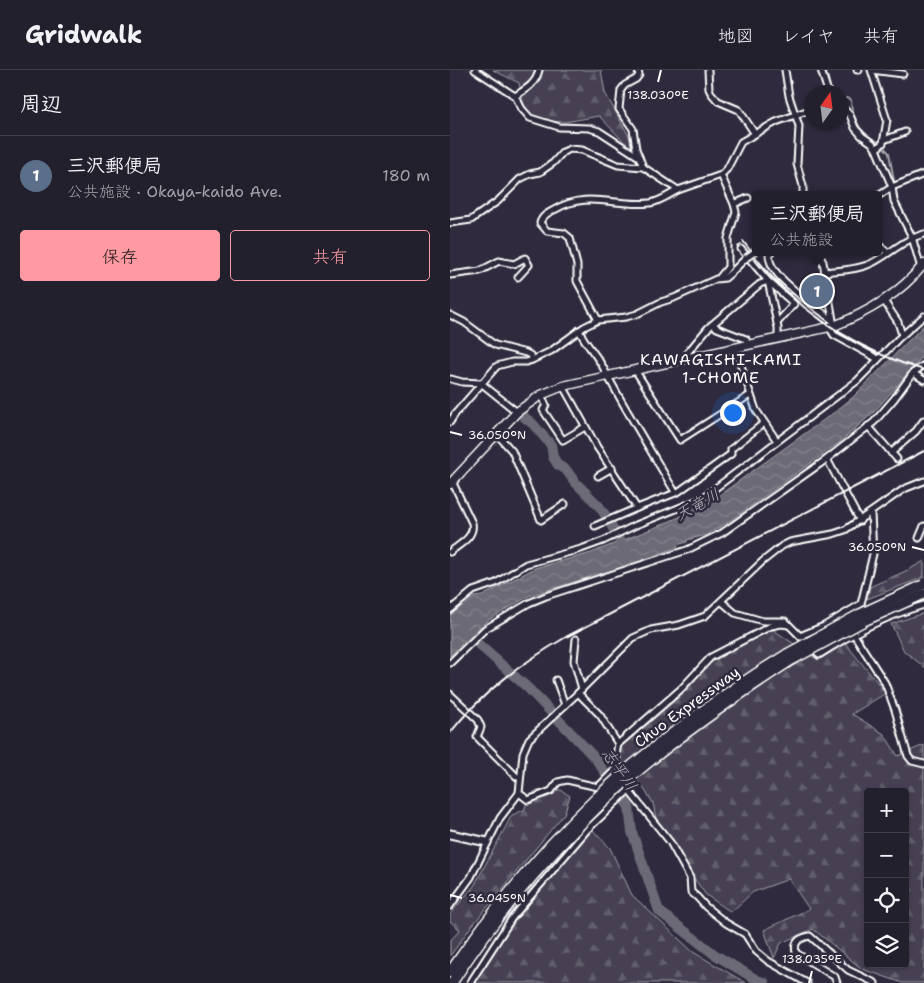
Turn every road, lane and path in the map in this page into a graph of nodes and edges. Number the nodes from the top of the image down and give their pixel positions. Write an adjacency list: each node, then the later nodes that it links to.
1 (475, 70): 9 (street)
2 (539, 70): 9 (street)
3 (638, 70): 17 (street)
4 (708, 70): 14 (street)
5 (786, 70): 11 (street)
6 (821, 70): 8 (street)
7 (903, 74): 15 (street)
8 (826, 85)
9 (515, 96): 17 (street)
10 (804, 112): 11 (street)
11 (796, 114): 14 (street); 23 (street)
12 (849, 114): 16 (street)
13 (905, 132): 15 (street)
14 (755, 134): 20 (street)
15 (884, 140): 16 (street)
16 (876, 149): 21 (street)
17 (639, 157): 18 (street)
18 (643, 167): 22 (street); 27 (street)
19 (924, 174): 21 (street)
20 (721, 175): 22 (street); 26 (street)
21 (892, 187): 24 (street); 29 (street)
22 (678, 190): 47 (street)
23 (803, 191)
24 (882, 193)
25 (748, 198): 26 (street)
26 (734, 204): 40 (street)
27 (450, 223)
28 (924, 234): 29 (street)
29 (912, 237): 32 (street); 36 (street)
30 (882, 248): 32 (street)
31 (742, 249): 41 (street)
32 (888, 253): 37 (street)
33 (752, 254): 40 (street, bridge)
34 (769, 256): 43 (street)
35 (820, 256): 37 (street)
36 (922, 266): 44 (main road)
37 (825, 272): 42 (street)
38 (450, 275): 39 (street)
39 (518, 278)
40 (718, 278): 47 (street)
41 (768, 281): 48 (street); 48 (street); 49 (street)
42 (826, 282): 43 (street); 50 (street)
43 (801, 296): 50 (street)
44 (884, 301): 50 (main road); 52 (street)
45 (450, 315): 58 (street)
46 (924, 316): 52 (street)
47 (598, 320): 51 (street)
48 (777, 323): 53 (street)
49 (713, 324): 54 (street); 56 (street)
50 (832, 325): 53 (main road); 57 (street)
51 (579, 330): 58 (street); 62 (street)
52 (902, 335): 57 (street)
53 (778, 339): 54 (main road)
54 (747, 346): 55 (main road)
55 (735, 348): 56 (main road); 67 (street)
56 (688, 359): 60 (main road)
57 (878, 359): 78 (street)
58 (532, 360): 65 (street)
59 (924, 365): 61 (street)
60 (635, 370): 62 (main road); 67 (street)
61 (914, 373): 64 (street); 75 (street)
62 (608, 376): 66 (main road); 86 (street)
63 (451, 379): 65 (street)
64 (924, 380)
65 (481, 383): 70 (street); 71 (street)
66 (563, 386): 68 (main road); 76 (street)
67 (750, 395): 74 (street)
68 (541, 396): 70 (main road); 76 (street)
69 (450, 410): 71 (street)
70 (517, 412): 77 (main road)
71 (455, 414): 73 (street)
72 (924, 420): 79 (street)
73 (450, 422)
74 (764, 424): 78 (street); 86 (street)
75 (868, 426): 79 (street); 80 (street)
76 (585, 427): 82 (street)
77 (496, 433): 85 (main road); 87 (street)
78 (777, 440): 98 (street)
79 (891, 453): 81 (street)
80 (827, 459): 90 (street); 103 (street)
81 (897, 459)
82 (612, 468): 83 (street); 88 (street)
83 (598, 476)
84 (924, 481): 89 (street)
85 (451, 482): 94 (street)
86 (675, 492): 88 (street)
87 (565, 504)
88 (638, 508): 91 (street)
89 (871, 513): 90 (street); 101 (street)
90 (860, 521): 96 (street)
91 (595, 526)
92 (924, 526): 93 (street)
93 (919, 538)
94 (450, 552)
95 (924, 588): 110 (highway, Chuo Expressway, bridge)
96 (721, 601): 99 (street); 105 (street)
97 (924, 605): 100 (street)
98 (450, 610)
99 (789, 625): 101 (street); 108 (street)
100 (853, 633): 101 (street); 109 (street)
101 (800, 636)
102 (576, 640): 105 (street)
103 (450, 663)
104 (556, 680): 107 (street)
105 (580, 691): 107 (street); 108 (street)
106 (450, 694): 111 (street)
107 (566, 705): 111 (street)
108 (618, 744): 110 (street)
109 (924, 764)
110 (625, 771): 112 (street); 113 (street); 115 (highway, Chuo Expressway, bridge)
111 (520, 777): 114 (street)
112 (598, 787): 114 (street); 116 (street)
113 (629, 791): 116 (street); 123 (street)
114 (519, 792): 118 (street)
115 (599, 800): 120 (highway, Chuo Expressway); 121 (highway, Chuo Expressway)
116 (613, 804): 122 (street)
117 (450, 834): 118 (street)
118 (487, 842): 119 (street)
119 (450, 906)
120 (450, 972)
121 (452, 983)
122 (470, 983)
123 (807, 983)
124 (837, 983): 125 (street)
125 (875, 983)

